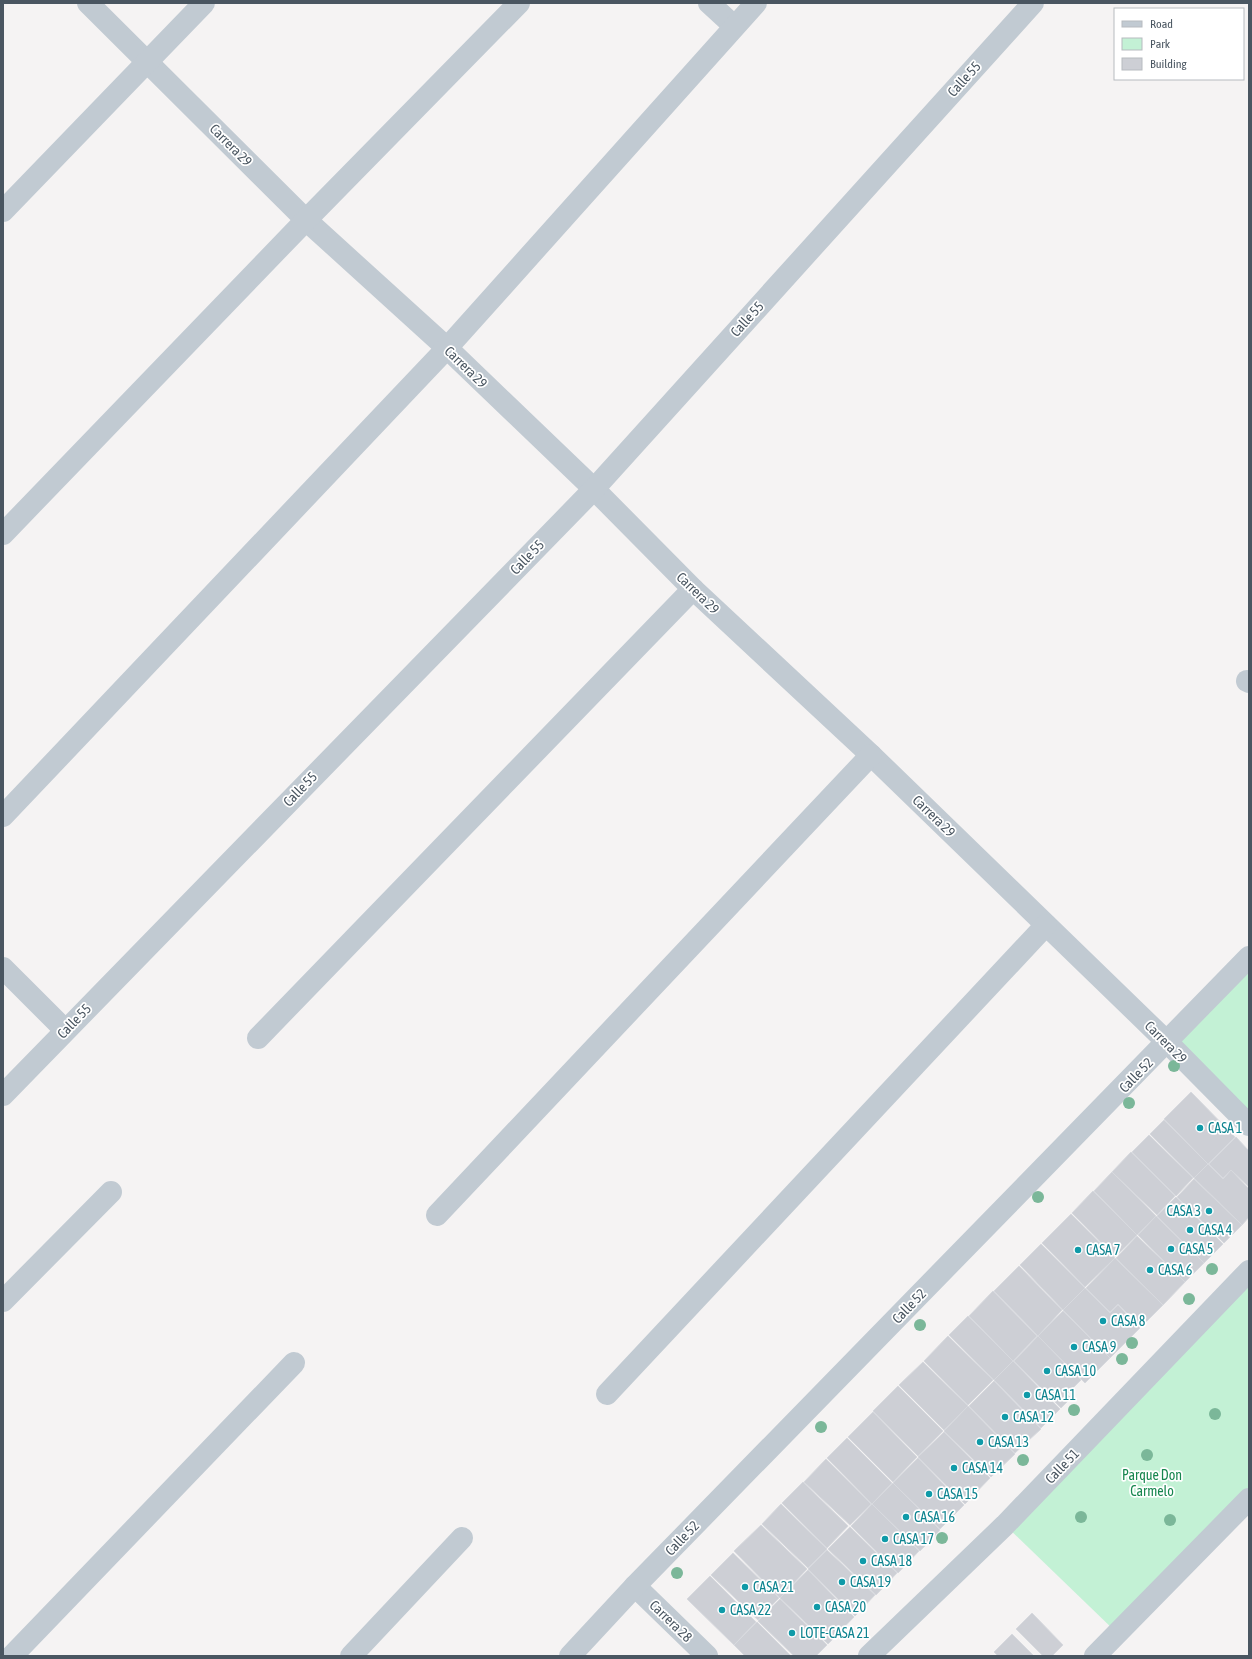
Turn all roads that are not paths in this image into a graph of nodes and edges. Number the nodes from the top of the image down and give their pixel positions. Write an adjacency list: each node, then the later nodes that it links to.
1 (88, 3): 8 (street, Carrera 29)
2 (204, 3): 8 (street)
3 (519, 3): 10 (street)
4 (709, 3): 7 (street)
5 (756, 3): 7 (street)
6 (1033, 3): 12 (street, Calle 55)
7 (734, 26): 11 (street)
8 (148, 61): 9 (street); 10 (street, Carrera 29)
9 (3, 211)
10 (306, 220): 11 (street, Carrera 29); 13 (street)
11 (447, 348): 12 (street, Carrera 29); 16 (street)
12 (594, 489): 14 (street, Carrera 29); 20 (street, Calle 55)
13 (3, 534)
14 (693, 589): 15 (street, Carrera 29); 21 (street)
15 (872, 755): 17 (street, Carrera 29); 26 (street)
16 (3, 816)
17 (1046, 925): 22 (street, Carrera 29); 30 (street)
18 (1249, 957): 22 (street, Calle 52)
19 (3, 968): 20 (street)
20 (65, 1030): 23 (street, Calle 55)
21 (258, 1038)
22 (1167, 1042): 24 (street, Carrera 29); 33 (street, Calle 52)
23 (3, 1095)
24 (1249, 1125)
25 (111, 1192): 28 (street)
26 (437, 1215)
27 (1249, 1271): 38 (street, Calle 51)
28 (3, 1301)
29 (294, 1363): 34 (street)
30 (606, 1394)
31 (1249, 1498): 39 (street)
32 (462, 1538): 35 (street)
33 (635, 1586): 36 (street, Calle 52); 37 (street, Carrera 28)
34 (12, 1656)
35 (352, 1656)
36 (570, 1656)
37 (707, 1656)
38 (869, 1656)
39 (1095, 1656)

